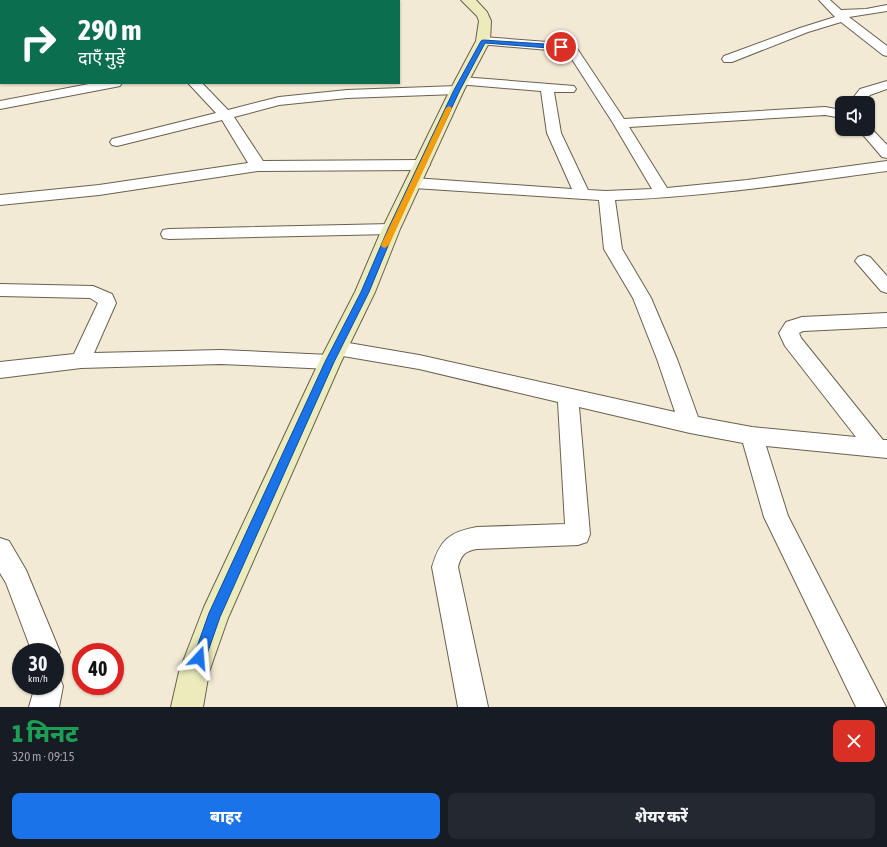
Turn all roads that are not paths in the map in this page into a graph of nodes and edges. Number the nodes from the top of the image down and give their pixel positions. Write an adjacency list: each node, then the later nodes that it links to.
1 (0, 0): 2 (street)
2 (21, 0)
3 (467, 0): 7 (street)
4 (824, 0): 6 (street)
5 (887, 8): 6 (street)
6 (841, 16): 8 (street); 9 (street)
7 (483, 41): 12 (street); 20 (street)
8 (887, 52)
9 (728, 59)
10 (110, 84): 17 (street)
11 (196, 84): 19 (street)
12 (460, 85): 14 (street); 19 (street); 26 (street)
13 (887, 85): 16 (street)
14 (547, 88): 15 (street); 27 (street)
15 (569, 89)
16 (859, 96)
17 (0, 105)
18 (835, 113): 20 (street)
19 (225, 114): 22 (street); 24 (street)
20 (620, 123): 28 (street)
21 (871, 136): 23 (street)
22 (117, 142)
23 (887, 154)
24 (258, 166): 26 (street); 30 (street)
25 (887, 166): 28 (street)
26 (418, 174): 27 (street); 31 (street)
27 (582, 194): 29 (street)
28 (662, 194): 29 (street)
29 (606, 196): 41 (street)
30 (0, 200)
31 (392, 229): 32 (street); 37 (street)
32 (169, 234)
33 (864, 261): 34 (street)
34 (887, 287)
35 (0, 290): 38 (street)
36 (887, 320): 43 (street)
37 (333, 355): 38 (street); 40 (street); 49 (street)
38 (81, 361): 39 (street)
39 (0, 370)
40 (568, 396): 41 (street); 50 (street)
41 (690, 424): 42 (street)
42 (752, 436): 43 (street); 51 (street)
43 (883, 449)
44 (0, 549): 45 (street)
45 (9, 576): 46 (street)
46 (42, 643)
47 (47, 695): 48 (street)
48 (44, 707)
49 (187, 707)
50 (473, 707)
51 (872, 707)

